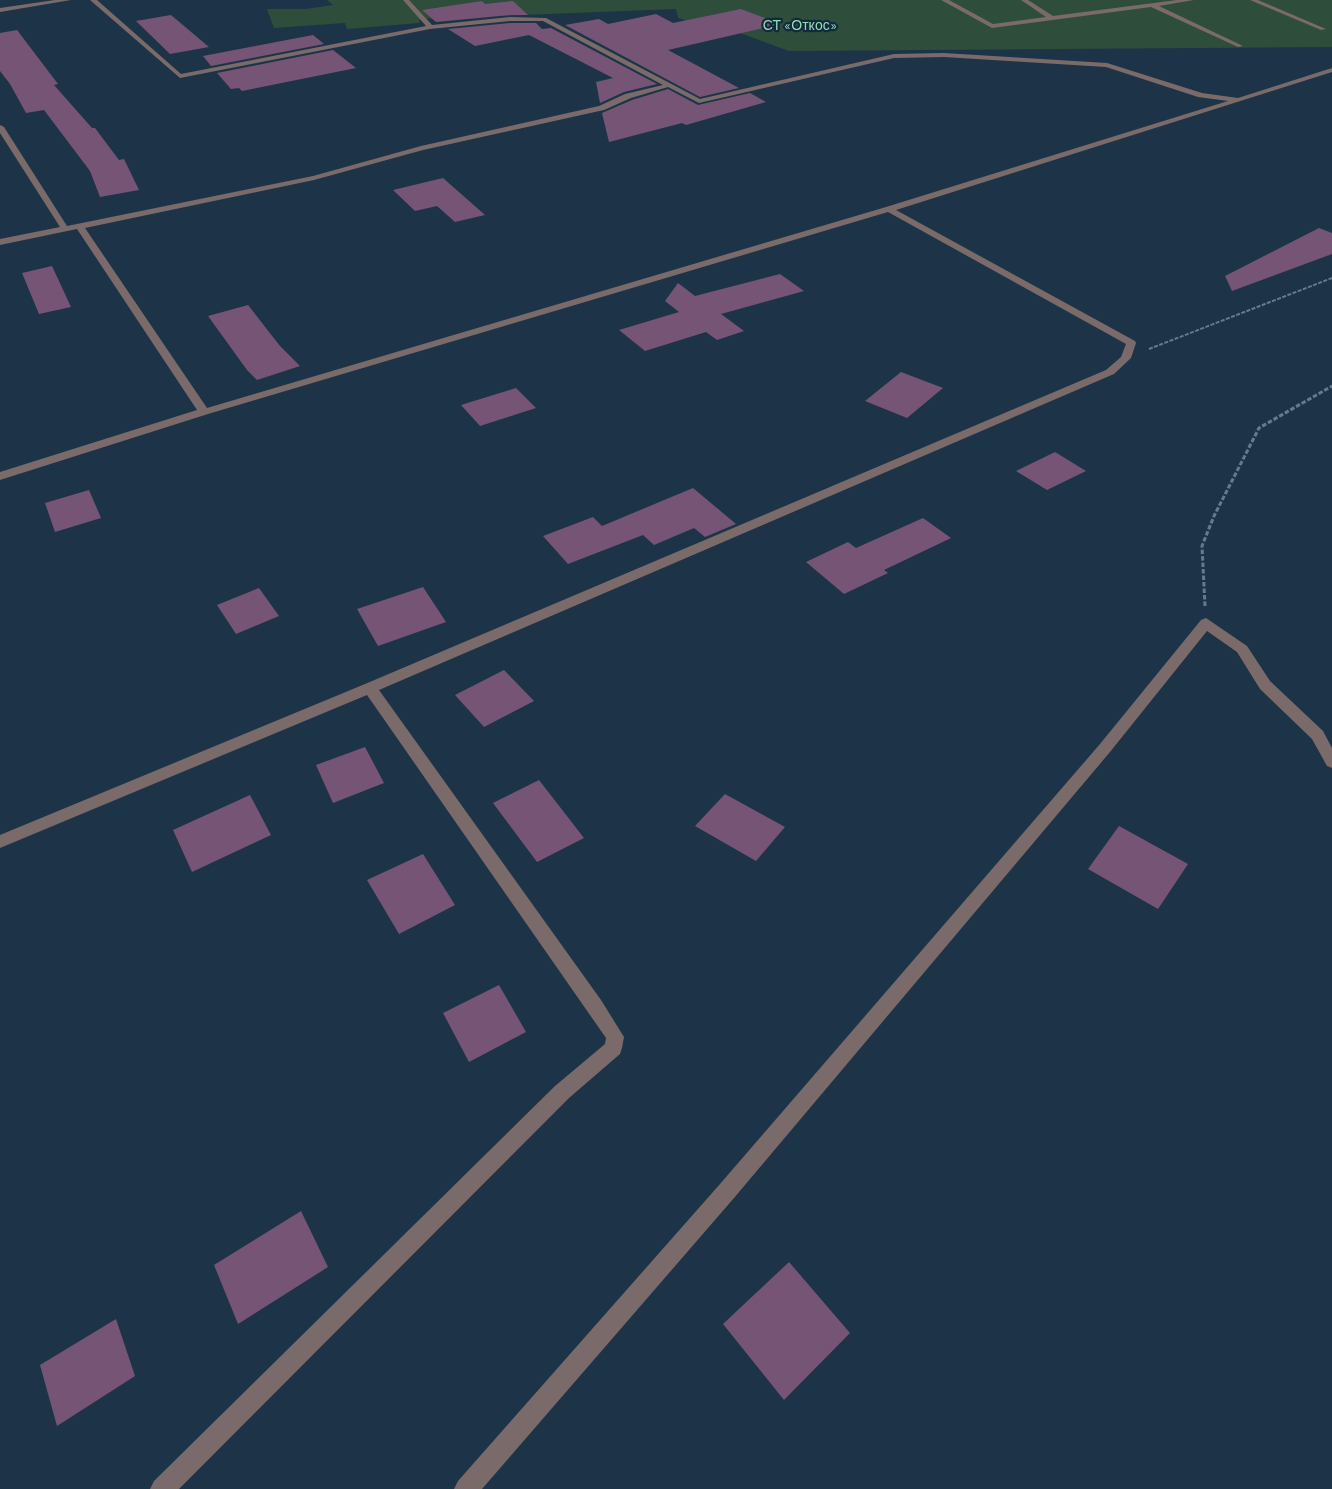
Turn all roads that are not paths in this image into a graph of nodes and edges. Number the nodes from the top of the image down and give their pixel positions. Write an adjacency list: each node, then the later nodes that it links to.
1 (68, 0): 10 (lane)
2 (93, 0): 13 (lane)
3 (406, 0): 13 (lane)
4 (944, 0): 12 (lane)
5 (1024, 0): 11 (lane)
6 (1142, 0): 9 (lane)
7 (1191, 0): 9 (lane)
8 (1253, 0): 15 (lane)
9 (1152, 5): 11 (lane); 16 (lane)
10 (0, 10)
11 (1052, 18): 12 (lane)
12 (992, 26): 14 (lane)
13 (430, 27): 18 (lane)
14 (981, 28)
15 (1323, 29)
16 (1240, 46)
17 (1332, 70): 19 (lane)
18 (669, 85): 19 (lane); 22 (lane)
19 (1238, 100): 21 (lane)
20 (0, 127): 23 (lane)
21 (889, 208): 25 (lane); 27 (lane)
22 (80, 226): 23 (lane); 25 (lane)
23 (65, 229): 24 (lane)
24 (0, 243)
25 (204, 412): 26 (lane)
26 (0, 476)
27 (370, 688): 29 (lane); 30 (lane)
28 (1332, 762): 31 (lane)
29 (0, 842)
30 (162, 1489)
31 (466, 1489)

